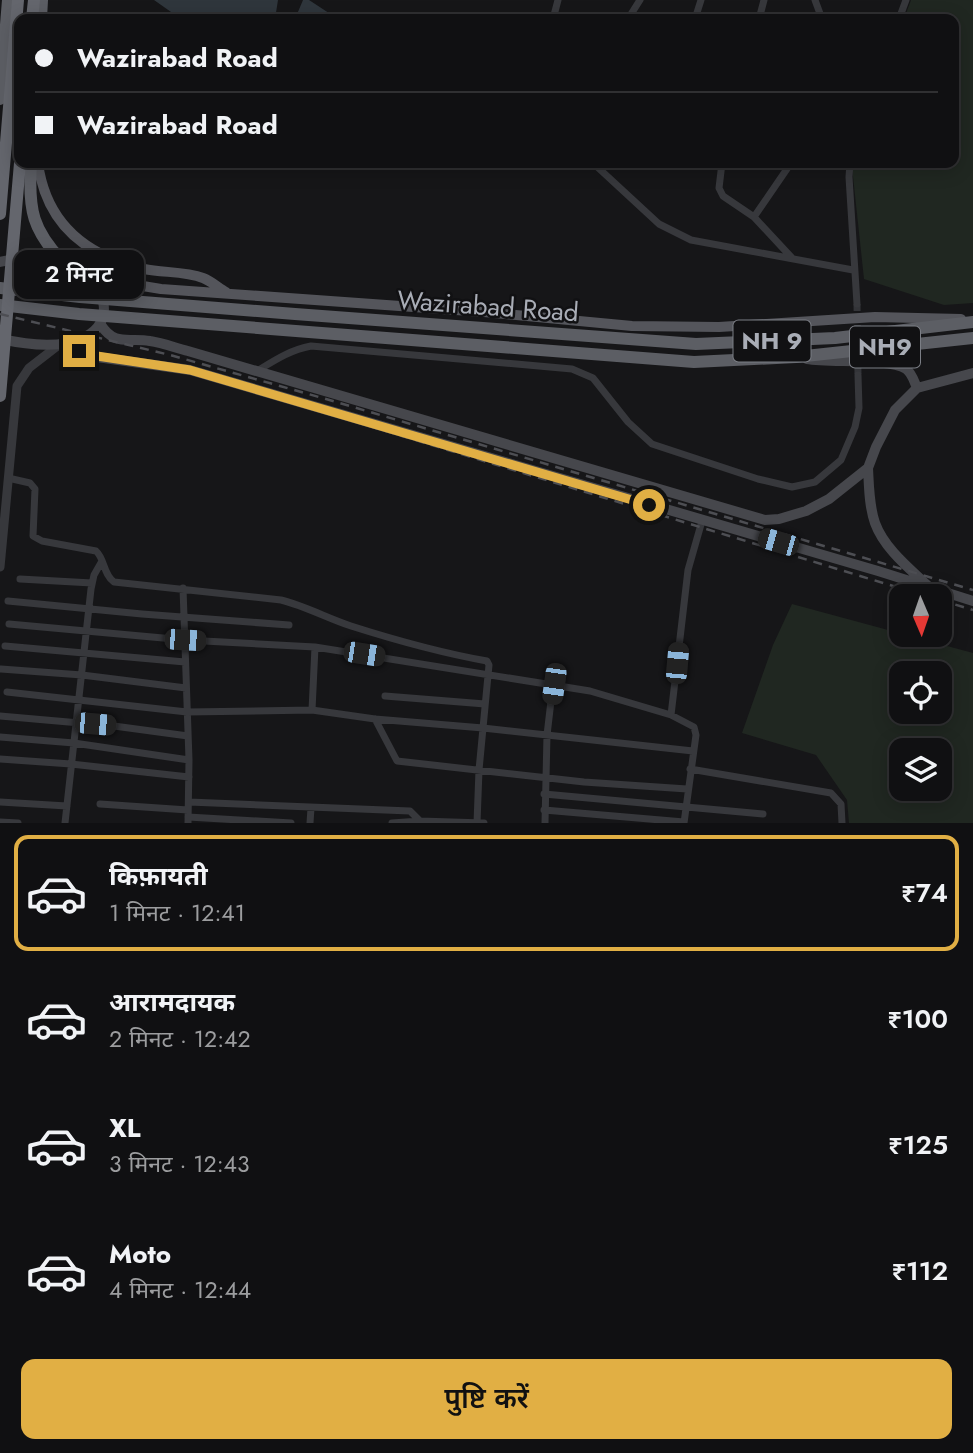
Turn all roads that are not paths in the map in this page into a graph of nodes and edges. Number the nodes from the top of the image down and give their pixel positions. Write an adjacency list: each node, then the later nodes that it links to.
1 (8, 0): 3 (highway)
2 (14, 48): 11 (highway)
3 (0, 99)
4 (20, 168): 32 (highway)
5 (31, 168): 15 (highway)
6 (39, 168): 19 (main road)
7 (598, 168): 13 (street)
8 (721, 168): 12 (street)
9 (788, 168): 12 (street)
10 (850, 168): 16 (street)
11 (0, 214)
12 (754, 217): 13 (street)
13 (792, 259): 16 (street)
14 (0, 262): 15 (main road)
15 (66, 265): 17 (main road)
16 (853, 270): 21 (street)
17 (88, 277): 19 (main road); 23 (main road)
18 (0, 288): 22 (highway, Wazirabad Road / NH 9)
19 (229, 294): 22 (main road)
20 (0, 304): 27 (highway, Wazirabad Road / NH 9)
21 (857, 304)
22 (973, 321)
23 (101, 325): 26 (main road); 28 (main road)
24 (973, 338): 27 (highway, NH9)
25 (0, 339): 26 (main road)
26 (60, 344): 34 (street); 35 (main road)
27 (796, 357): 31 (main road)
28 (257, 371): 30 (street); 33 (main road)
29 (973, 373): 31 (main road)
30 (858, 375)
31 (917, 388): 33 (main road)
32 (0, 396)
33 (868, 468): 41 (main road)
34 (13, 479): 36 (street); 37 (street)
35 (702, 521): 40 (main road); 67 (street)
36 (102, 561): 39 (street); 42 (street)
37 (0, 567)
38 (20, 579): 39 (street)
39 (92, 583): 46 (street)
40 (916, 584)
41 (926, 584)
42 (183, 588): 47 (street); 57 (street)
43 (952, 595): 45 (main road)
44 (8, 601): 46 (street)
45 (973, 601)
46 (90, 608): 47 (street); 50 (street)
47 (183, 616): 49 (street); 51 (street)
48 (9, 624): 50 (street)
49 (289, 625)
50 (87, 631): 51 (street); 54 (street)
51 (185, 640): 53 (street); 55 (street)
52 (5, 646): 54 (street)
53 (315, 647): 57 (street); 65 (street)
54 (84, 653): 55 (street); 58 (street)
55 (185, 662): 60 (street)
56 (1, 669): 58 (street)
57 (488, 674): 59 (street); 64 (street)
58 (82, 675): 60 (street); 63 (street)
59 (554, 684): 67 (street); 72 (street)
60 (186, 688): 66 (street)
61 (8, 692): 63 (street)
62 (385, 696): 64 (street)
63 (79, 698): 66 (street); 70 (street)
64 (485, 704): 71 (street)
65 (312, 710): 66 (street); 69 (street)
66 (187, 712): 73 (street)
67 (671, 715): 76 (street)
68 (0, 716): 70 (street)
69 (375, 719): 71 (street); 81 (street)
70 (76, 723): 73 (street); 75 (street)
71 (483, 728): 72 (street); 81 (street)
72 (547, 734): 76 (street); 83 (street)
73 (188, 736): 78 (street)
74 (0, 737): 75 (street)
75 (74, 743): 78 (street); 79 (street)
76 (693, 751): 80 (street)
77 (0, 760): 79 (street)
78 (189, 760): 82 (street)
79 (71, 764): 82 (street); 88 (street)
80 (690, 769): 84 (street); 105 (street)
81 (479, 770): 83 (street); 101 (street)
82 (189, 777): 92 (street)
83 (544, 777): 84 (street); 85 (street)
84 (687, 789): 89 (street)
85 (544, 794): 89 (street); 91 (street)
86 (0, 803): 88 (street)
87 (100, 804): 92 (street)
88 (66, 806): 97 (street)
89 (686, 806): 93 (street); 104 (street)
90 (310, 808): 92 (street); 94 (street); 99 (street)
91 (544, 810): 103 (street); 104 (street)
92 (188, 813): 98 (street)
93 (763, 814)
94 (420, 821): 100 (street); 101 (street)
95 (0, 822): 96 (street)
96 (18, 823)
97 (65, 823)
98 (291, 823)
99 (310, 823)
100 (391, 823)
101 (477, 823): 102 (street)
102 (484, 823)
103 (544, 823)
104 (684, 823)
105 (842, 823)

